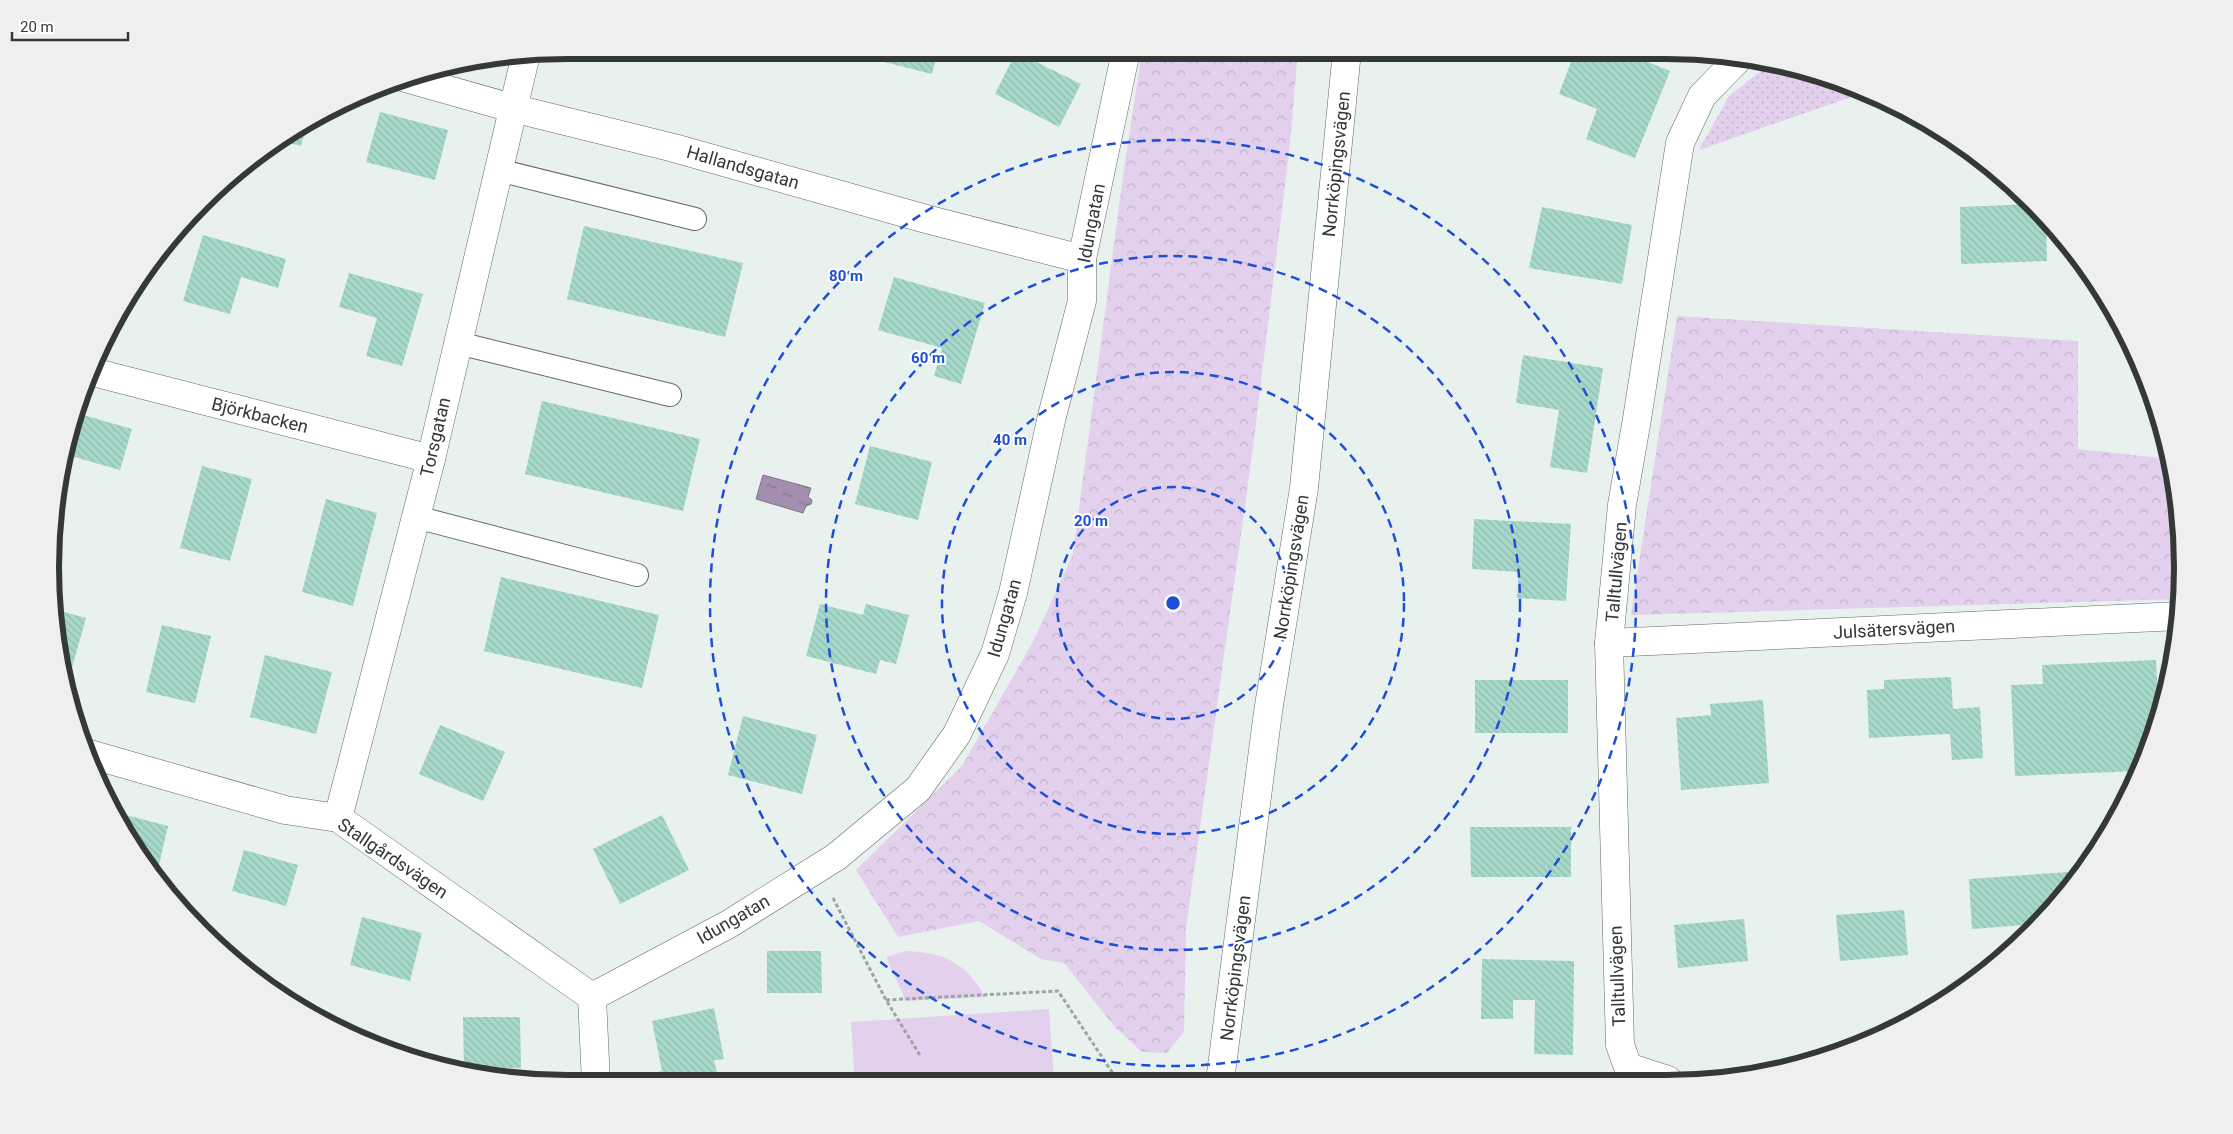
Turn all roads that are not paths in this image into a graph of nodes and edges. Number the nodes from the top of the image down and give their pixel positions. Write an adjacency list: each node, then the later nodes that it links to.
1 (1124, 59): 9 (street, Idungatan)
2 (1345, 59): 22 (street, Norrköpingsvägen)
3 (524, 61): 6 (street, Torsgatan)
4 (1734, 63): 17 (street, Talltullvägen)
5 (418, 81): 6 (street, Hallandsgatan)
6 (512, 108): 7 (street, Torsgatan); 9 (street, Hallandsgatan)
7 (498, 170): 8 (lane); 10 (street, Torsgatan)
8 (695, 219)
9 (1082, 259): 20 (street, Idungatan)
10 (458, 343): 12 (lane); 13 (street, Torsgatan)
11 (97, 373): 13 (street, Björkbacken)
12 (670, 395)
13 (431, 459): 14 (street, Torsgatan)
14 (416, 517): 15 (lane); 19 (street, Torsgatan)
15 (637, 575)
16 (2172, 616): 17 (street, Julsätersvägen)
17 (1609, 643): 23 (street, Talltullvägen)
18 (95, 756): 19 (street, Stallgårdsvägen)
19 (338, 818): 20 (street, Stallgårdsvägen)
20 (592, 997): 21 (street)
21 (596, 1075)
22 (1221, 1075)
23 (1653, 1075)

